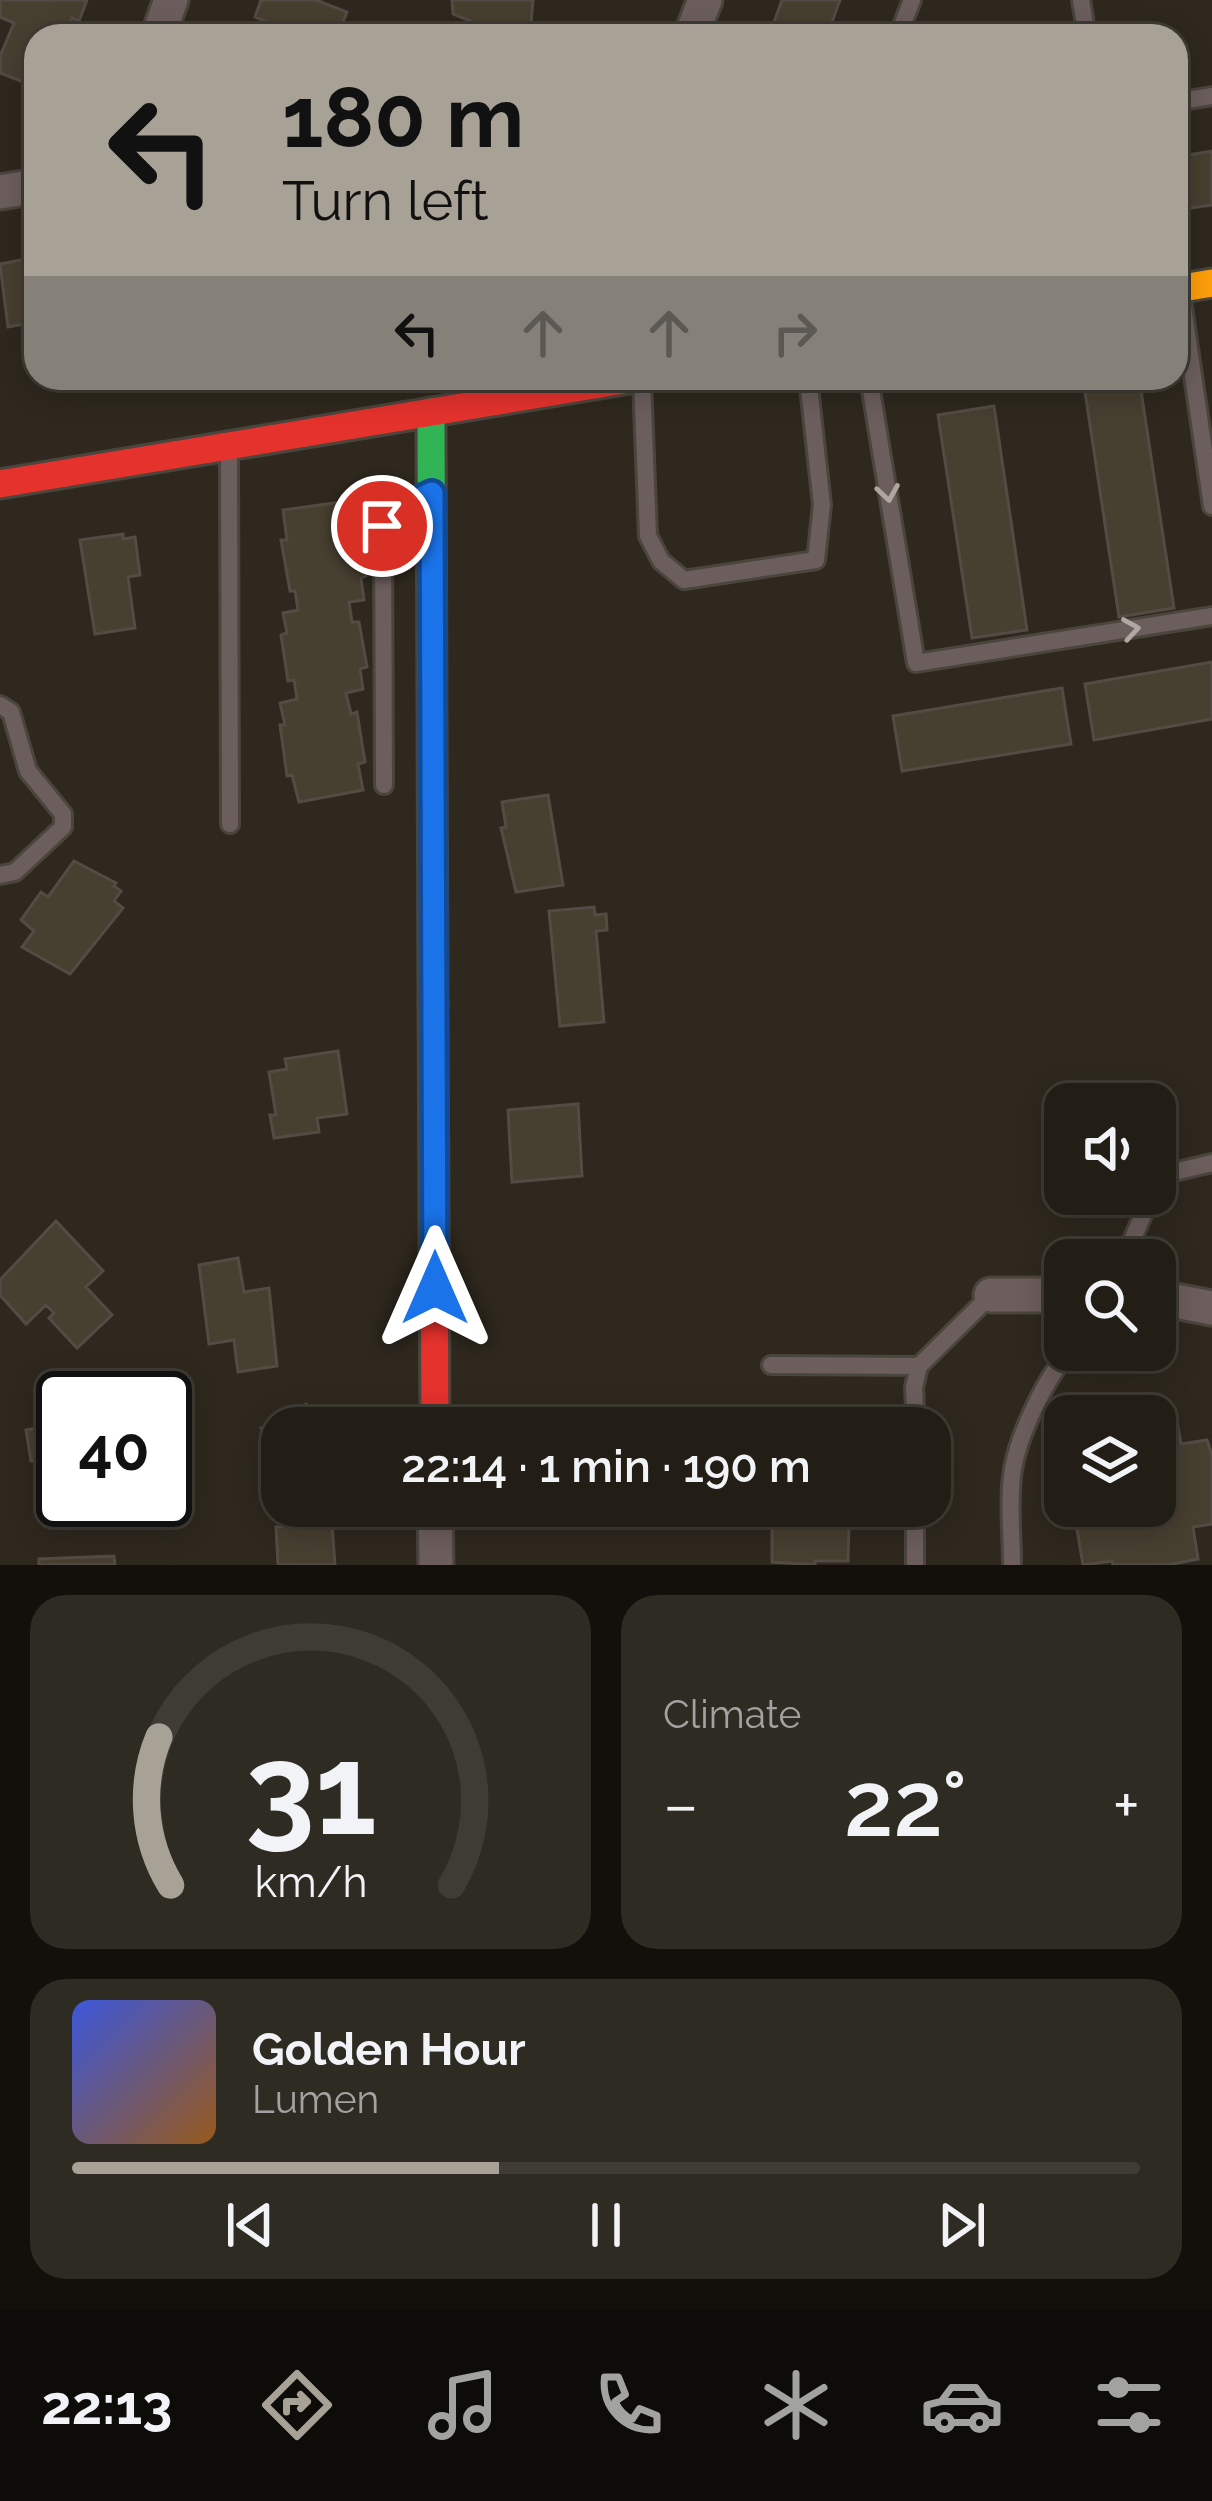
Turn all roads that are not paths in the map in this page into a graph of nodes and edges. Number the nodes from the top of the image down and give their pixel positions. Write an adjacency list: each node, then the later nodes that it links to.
1 (1188, 352): 10 (lane)
2 (561, 390): 6 (street)
3 (628, 390): 4 (lane)
4 (809, 390)
5 (871, 390): 11 (lane, one-way to 11)
6 (431, 412): 7 (street); 9 (street)
7 (229, 445): 8 (street); 14 (lane)
8 (0, 484)
9 (432, 493): 13 (lane); 25 (street)
10 (1212, 506)
11 (1212, 616)
12 (0, 706): 15 (lane)
13 (384, 785)
14 (230, 824)
15 (0, 875)
16 (1212, 1162): 17 (lane)
17 (1176, 1171)
18 (991, 1294): 19 (street); 23 (lane)
19 (1044, 1295)
20 (1176, 1301): 21 (street)
21 (1212, 1308)
22 (771, 1365): 23 (lane)
23 (919, 1366): 26 (lane)
24 (1054, 1371): 31 (lane)
25 (435, 1407)
26 (915, 1407)
27 (435, 1527): 29 (street)
28 (915, 1527): 30 (lane)
29 (436, 1565)
30 (915, 1565)
31 (1012, 1565)

